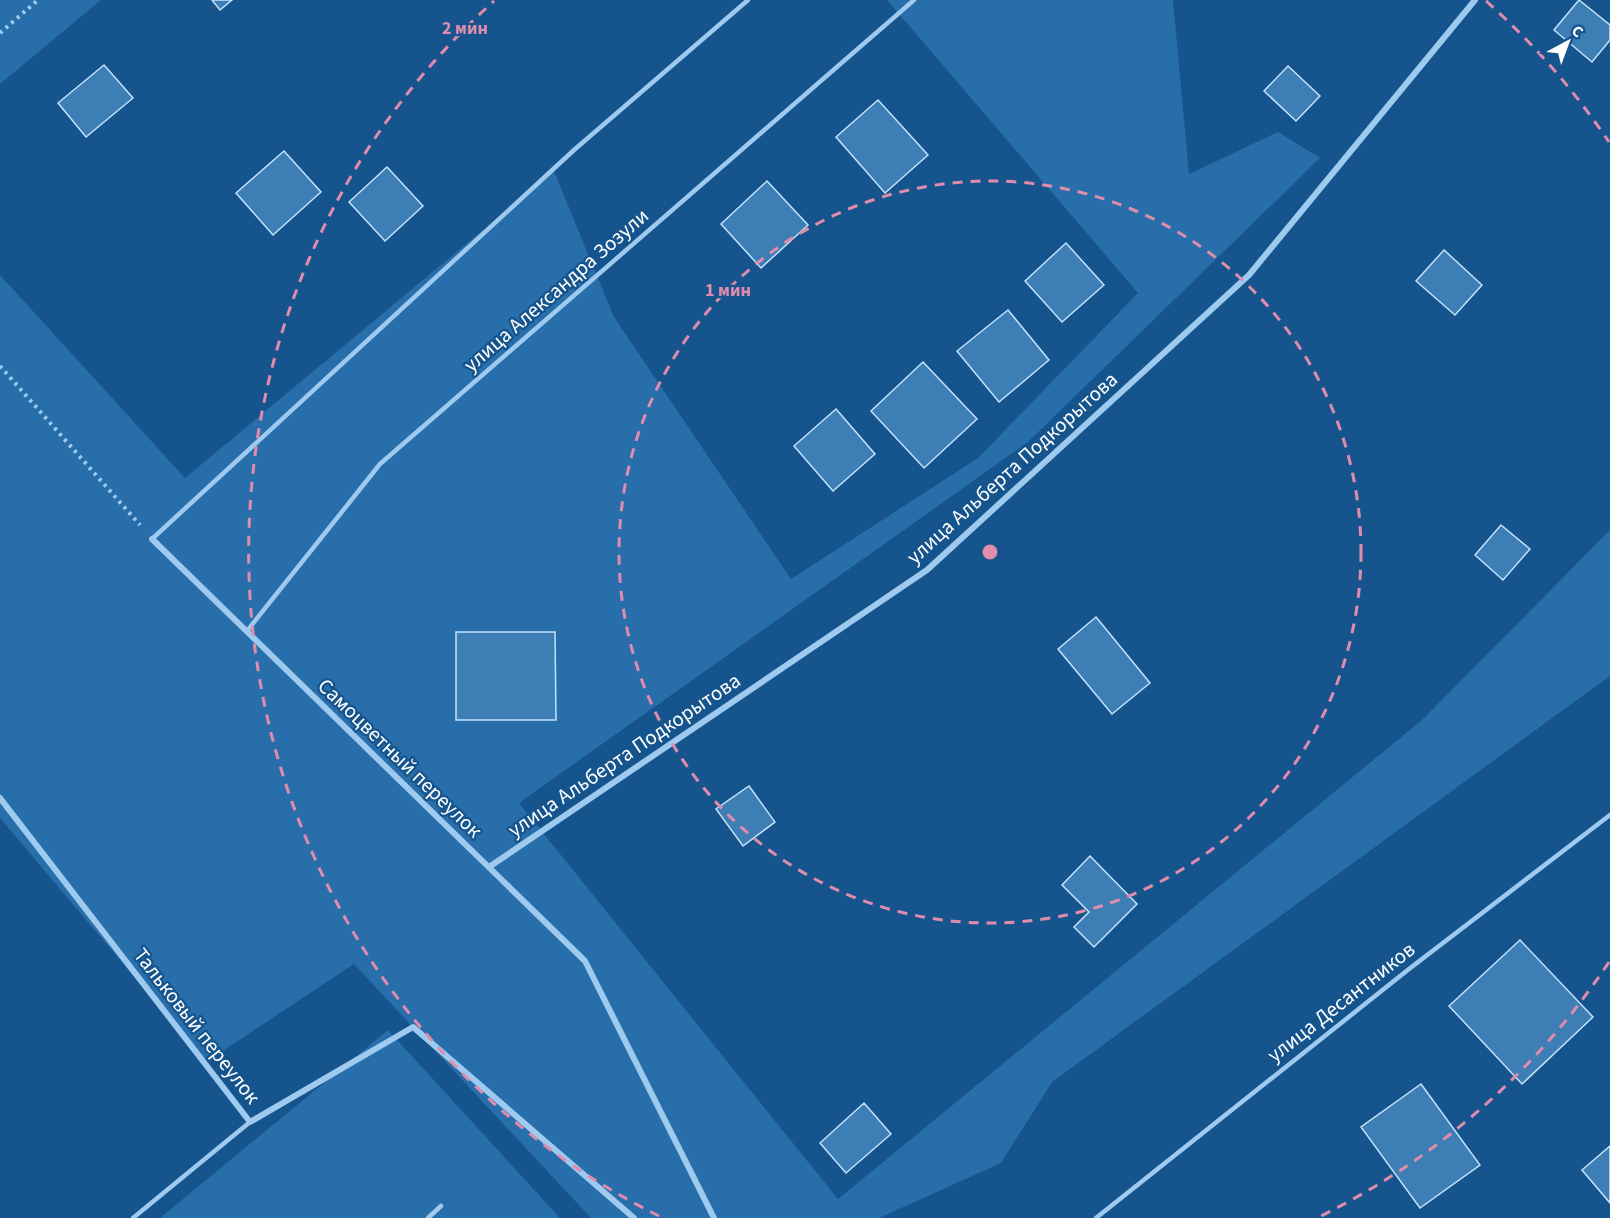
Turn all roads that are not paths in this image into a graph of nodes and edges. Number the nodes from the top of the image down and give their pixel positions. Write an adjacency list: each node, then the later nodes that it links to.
1 (748, 0): 4 (lane)
2 (914, 0): 5 (lane, улица Александра Зозули)
3 (1475, 0): 8 (street, улица Альберта Подкорытова)
4 (152, 539): 5 (street, Самоцветный переулок)
5 (247, 631): 8 (street, Самоцветный переулок)
6 (0, 798): 9 (street, Тальковый переулок)
7 (1610, 815): 15 (lane, улица Десантников)
8 (489, 867): 14 (street, Самоцветный переулок)
9 (250, 1122): 11 (lane); 13 (street, Тальковый переулок)
10 (441, 1206): 12 (lane)
11 (133, 1218)
12 (428, 1218)
13 (634, 1218)
14 (714, 1218)
15 (1096, 1218)

